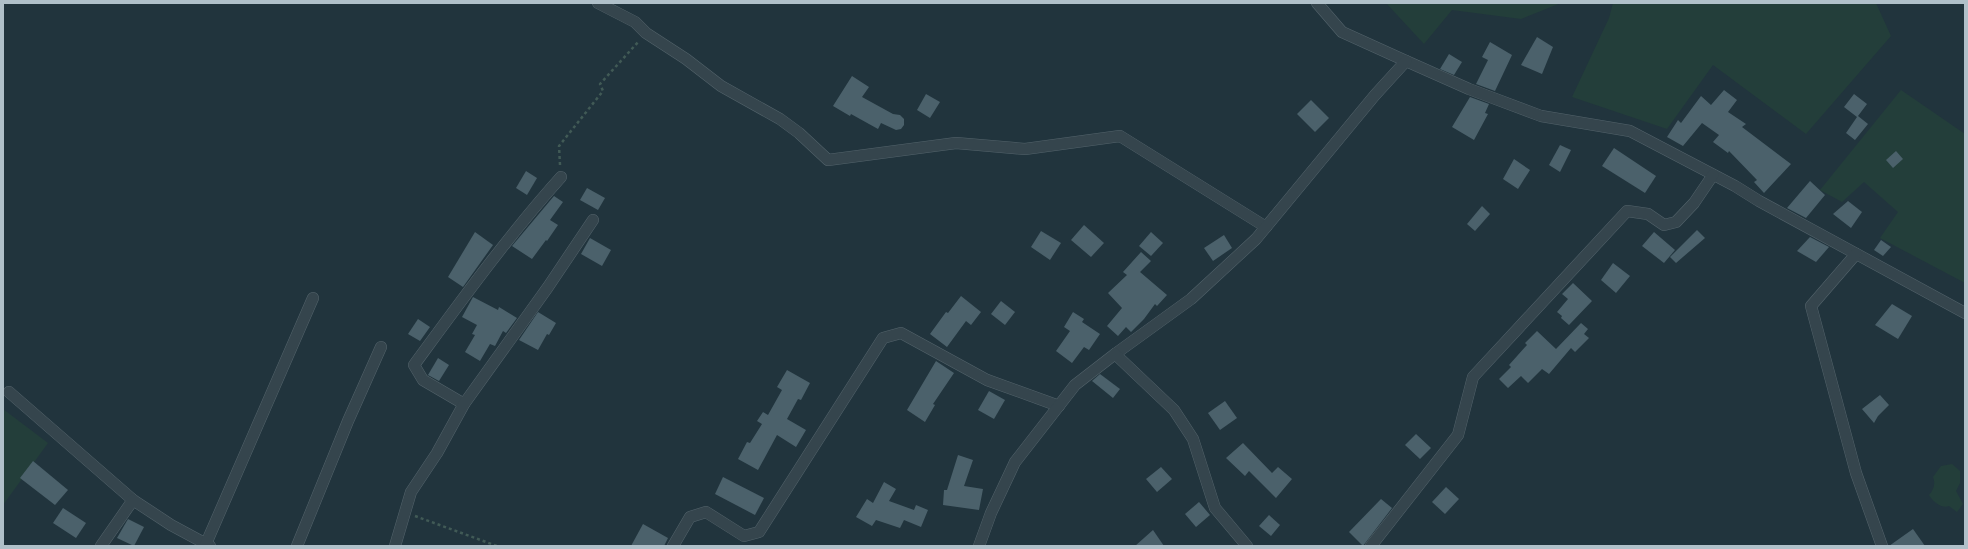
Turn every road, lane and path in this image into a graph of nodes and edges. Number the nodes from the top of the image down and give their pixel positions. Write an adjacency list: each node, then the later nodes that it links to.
1 (598, 3): 3 (street)
2 (1317, 3): 4 (street)
3 (646, 33): 6 (path); 8 (street)
4 (1406, 62): 5 (street); 8 (street)
5 (1713, 175): 9 (street); 27 (street)
6 (561, 177): 15 (street)
7 (593, 220): 15 (street)
8 (1266, 227): 13 (street)
9 (1856, 254): 11 (street); 28 (street)
10 (313, 298): 19 (street)
11 (1965, 313)
12 (381, 348): 21 (street)
13 (1115, 354): 16 (street); 26 (street)
14 (9, 392): 17 (street)
15 (464, 404): 18 (street)
16 (1059, 406): 24 (street); 25 (street)
17 (133, 500): 19 (street); 20 (street)
18 (405, 513): 22 (street); 23 (path)
19 (207, 545)
20 (101, 546)
21 (298, 546)
22 (395, 546)
23 (497, 546)
24 (673, 546)
25 (979, 546)
26 (1247, 546)
27 (1371, 546)
28 (1882, 546)

